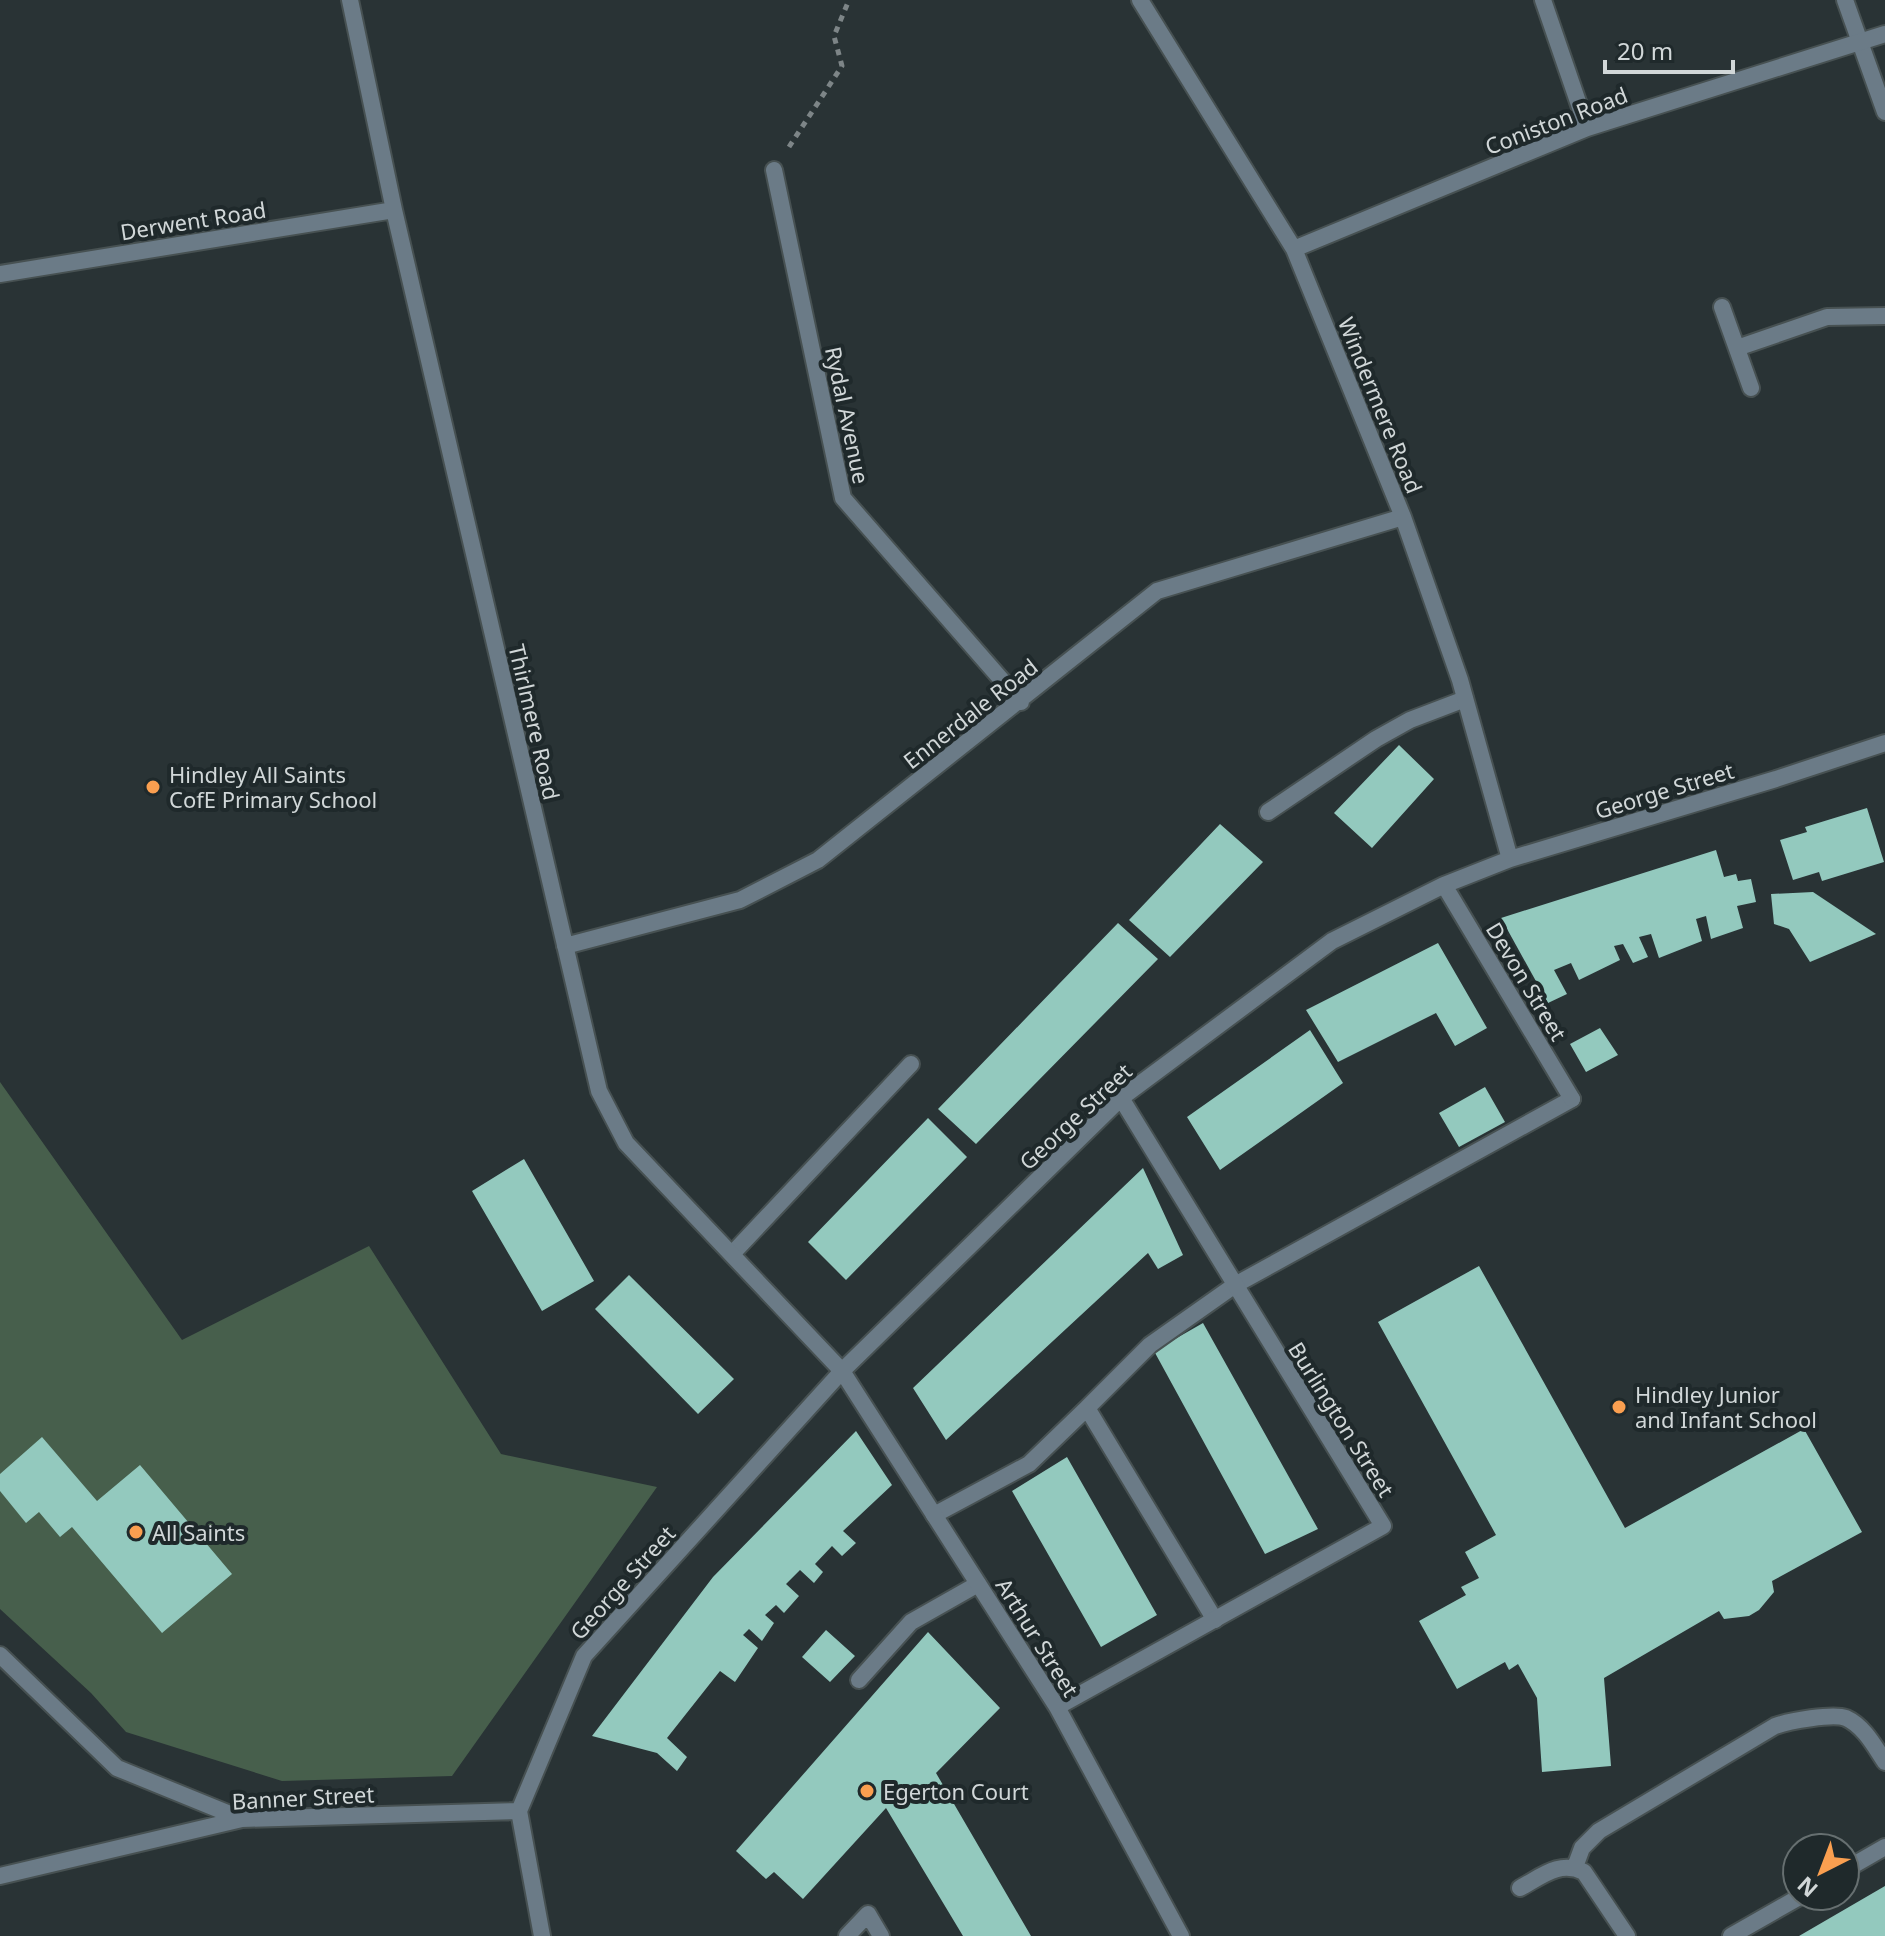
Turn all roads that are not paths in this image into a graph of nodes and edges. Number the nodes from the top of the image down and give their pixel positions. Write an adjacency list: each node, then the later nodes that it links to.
1 (350, 0): 10 (street, Thirlmere Road)
2 (1140, 0): 11 (street, Windermere Road)
3 (1543, 0): 8 (street)
4 (1845, 0): 6 (street)
5 (1885, 34): 6 (street, Coniston Road)
6 (1860, 43): 7 (street); 8 (street, Coniston Road)
7 (1885, 112)
8 (1587, 128): 11 (street, Coniston Road)
9 (774, 170): 19 (street, Rydal Avenue)
10 (394, 210): 12 (street, Derwent Road); 24 (street, Thirlmere Road)
11 (1294, 249): 17 (street, Windermere Road)
12 (0, 274)
13 (1722, 307): 15 (street)
14 (1885, 316): 15 (street)
15 (1737, 348): 16 (street)
16 (1751, 388)
17 (1403, 517): 18 (street, Windermere Road); 19 (street, Ennerdale Road)
18 (1465, 699): 21 (street); 22 (street, Windermere Road)
19 (1021, 702): 24 (street, Ennerdale Road)
20 (1885, 743): 22 (street, George Street)
21 (1268, 812)
22 (1510, 859): 23 (street, George Street)
23 (1444, 885): 26 (street, George Street); 28 (street, Devon Street)
24 (565, 946): 27 (street, Thirlmere Road)
25 (911, 1064): 27 (street)
26 (1121, 1098): 28 (street, Burlington Street); 29 (street, George Street)
27 (732, 1254): 29 (street, Thirlmere Road)
28 (1235, 1285): 30 (street); 33 (street, Burlington Street)
29 (842, 1371): 31 (street, Arthur Street); 38 (street, George Street)
30 (1087, 1408): 31 (street); 33 (street)
31 (934, 1515): 32 (street, Arthur Street)
32 (978, 1584): 35 (street); 36 (street, Arthur Street)
33 (1215, 1620): 36 (street, Burlington Street)
34 (0, 1655): 39 (street)
35 (859, 1680)
36 (1057, 1707): 49 (street, Arthur Street)
37 (1885, 1762): 42 (street)
38 (519, 1811): 39 (street, Banner Street); 46 (street)
39 (242, 1819): 43 (street, Banner Street)
40 (1885, 1847): 41 (street)
41 (1861, 1861)
42 (1575, 1867): 44 (street); 50 (street)
43 (0, 1876)
44 (1520, 1888)
45 (1781, 1907): 51 (street)
46 (542, 1936)
47 (847, 1936): 48 (street)
48 (881, 1936)
49 (1181, 1936)
50 (1627, 1936)
51 (1731, 1936)

